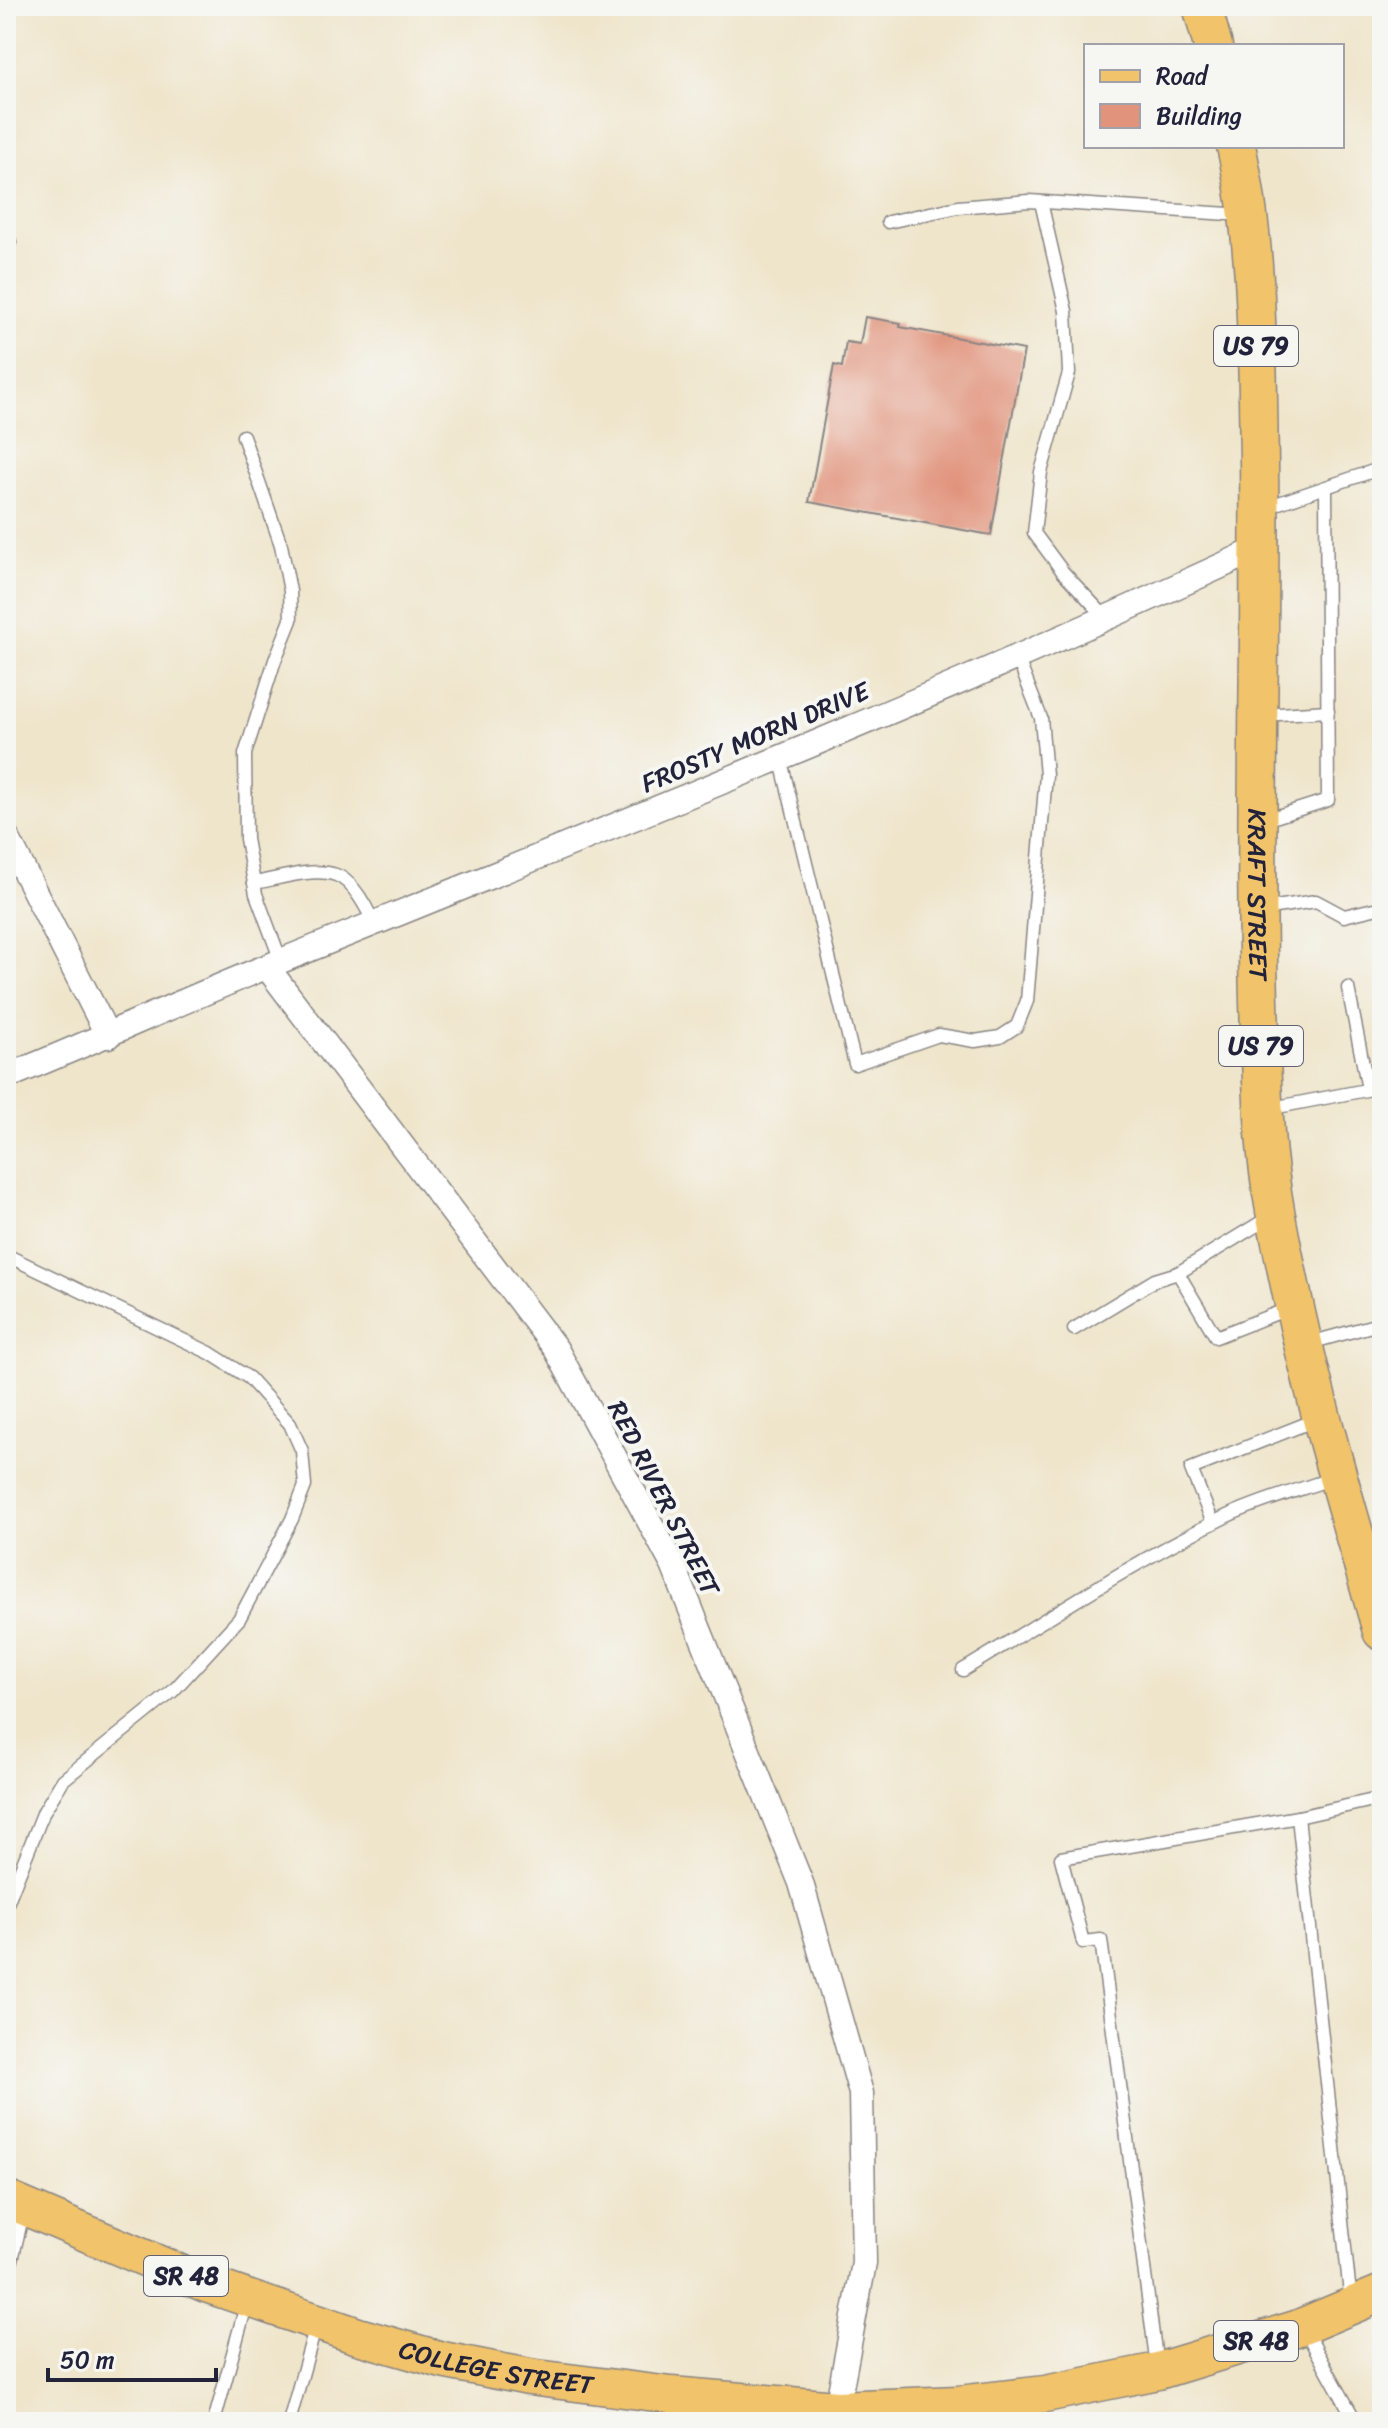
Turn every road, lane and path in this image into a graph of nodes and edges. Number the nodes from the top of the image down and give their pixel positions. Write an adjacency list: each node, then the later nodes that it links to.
1 (1202, 6): 2 (highway)
2 (1212, 44)
3 (1236, 148): 5 (highway, KRAFT STREET / US 79)
4 (1041, 202): 5 (lane); 6 (lane); 14 (lane)
5 (1247, 216): 12 (highway, KRAFT STREET / US 79)
6 (888, 222)
7 (6, 231): 8 (lane)
8 (6, 247)
9 (243, 436): 21 (lane)
10 (1382, 468): 11 (lane)
11 (1326, 488): 12 (lane); 16 (lane)
12 (1259, 510): 13 (highway, KRAFT STREET / US 79)
13 (1260, 548): 14 (street, FROSTY MORN DRIVE); 17 (highway, KRAFT STREET / US 79)
14 (1107, 619): 15 (street, FROSTY MORN DRIVE)
15 (1017, 657): 18 (street, FROSTY MORN DRIVE); 18 (lane)
16 (1328, 711): 17 (lane); 19 (lane)
17 (1259, 715): 19 (highway, KRAFT STREET / US 79)
18 (780, 757): 24 (street, FROSTY MORN DRIVE)
19 (1259, 822): 23 (highway, KRAFT STREET / US 79)
20 (6, 835): 27 (street)
21 (254, 883): 24 (lane); 25 (lane)
22 (1382, 907): 23 (lane)
23 (1259, 909): 31 (highway, KRAFT STREET / US 79)
24 (374, 924): 25 (street, FROSTY MORN DRIVE)
25 (274, 964): 27 (street); 54 (street, RED RIVER STREET)
26 (1348, 988): 30 (lane)
27 (108, 1036): 28 (street)
28 (6, 1077)
29 (1382, 1087): 30 (lane)
30 (1368, 1089): 31 (lane)
31 (1264, 1110): 32 (highway, KRAFT STREET / US 79)
32 (1277, 1213): 34 (lane); 35 (highway, KRAFT STREET / US 79)
33 (6, 1255): 46 (lane)
34 (1178, 1273): 35 (lane); 37 (lane)
35 (1294, 1306): 38 (highway, KRAFT STREET / US 79)
36 (1382, 1323): 38 (lane)
37 (1074, 1329)
38 (1303, 1344): 39 (highway, KRAFT STREET / US 79)
39 (1321, 1418): 40 (highway, KRAFT STREET / US 79); 41 (lane)
40 (1337, 1477): 41 (lane); 42 (highway, KRAFT STREET / US 79)
41 (1213, 1523): 43 (lane)
42 (1382, 1631)
43 (963, 1670)
44 (1382, 1798): 45 (lane)
45 (1298, 1817): 50 (lane); 53 (lane)
46 (6, 1906)
47 (12, 2202): 48 (street); 49 (main road, COLLEGE STREET / SR 48)
48 (6, 2259)
49 (248, 2298): 51 (main road, COLLEGE STREET / SR 48); 55 (lane)
50 (1367, 2299): 52 (main road, COLLEGE STREET / SR 48)
51 (317, 2322): 54 (main road, COLLEGE STREET / SR 48); 56 (lane)
52 (1303, 2326): 53 (main road, COLLEGE STREET / SR 48); 57 (lane)
53 (1158, 2371): 54 (main road, COLLEGE STREET / SR 48)
54 (837, 2409)
55 (214, 2422)
56 (289, 2422)
57 (1356, 2422)

